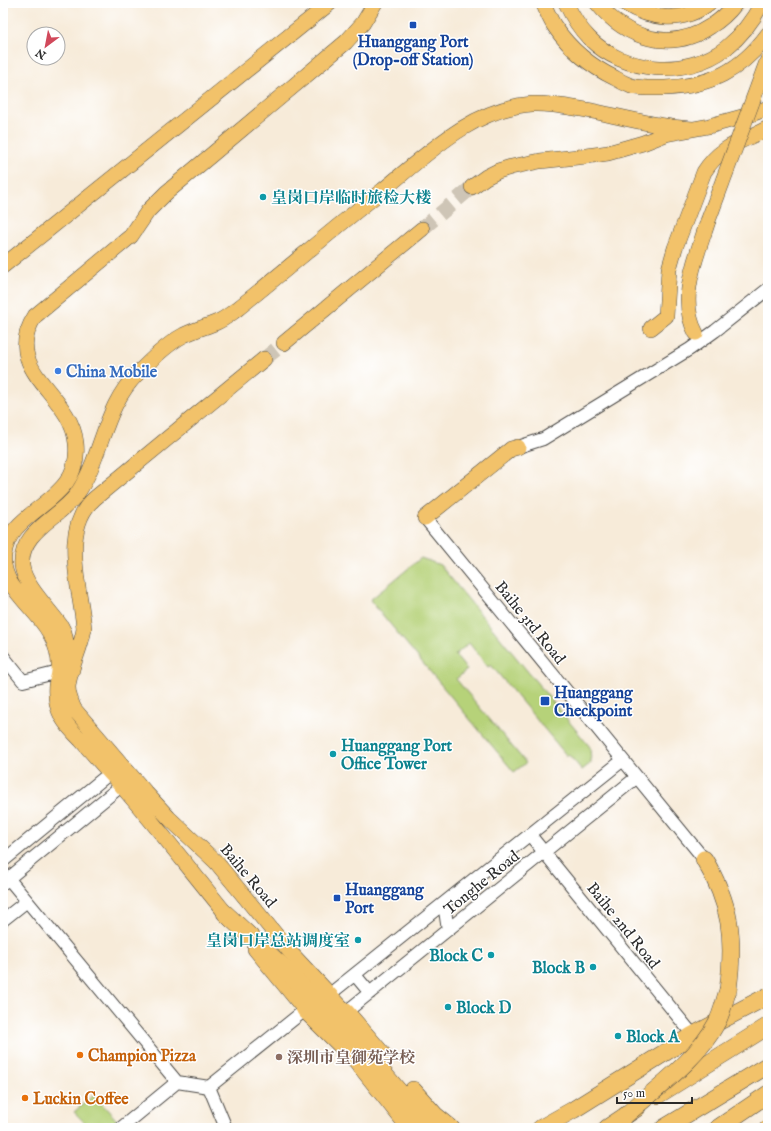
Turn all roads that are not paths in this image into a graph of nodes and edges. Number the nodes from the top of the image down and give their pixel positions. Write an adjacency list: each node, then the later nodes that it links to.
1 (330, 3): 17 (main road)
2 (375, 3): 26 (main road)
3 (543, 3): 10 (main road)
4 (566, 3): 9 (main road)
5 (597, 3): 8 (main road)
6 (624, 3): 7 (main road)
7 (709, 3)
8 (736, 3)
9 (762, 3)
10 (768, 34)
11 (768, 59): 20 (main road, bridge)
12 (768, 108): 14 (main road)
13 (768, 128): 19 (main road)
14 (693, 129): 15 (main road); 26 (main road)
15 (472, 187)
16 (422, 229): 21 (main road)
17 (3, 266)
18 (768, 289): 23 (street)
19 (651, 328)
20 (696, 333)
21 (284, 343)
22 (264, 359): 26 (main road)
23 (518, 447): 24 (main road)
24 (425, 518): 27 (street, Baihe 3rd Road)
25 (3, 656): 26 (street)
26 (66, 671): 28 (main road, Baihe Road)
27 (623, 760): 29 (street, Baihe 3rd Road); 31 (street, Tonghe Road)
28 (115, 769): 30 (main road, Baihe Road); 34 (street)
29 (637, 777): 32 (street, Tonghe Road); 33 (street, Baihe 3rd Road)
30 (126, 782): 35 (street); 38 (main road, Baihe Road); 43 (main road, Baihe Road)
31 (530, 835): 32 (street, Baihe 2nd Road); 37 (street, Tonghe Road)
32 (543, 852): 40 (street, Tonghe Road); 48 (street, Baihe 2nd Road)
33 (704, 859): 53 (highway, bridge)
34 (3, 861)
35 (6, 881): 36 (street)
36 (27, 901): 39 (street); 50 (street)
37 (444, 904): 40 (street); 41 (street, Tonghe Road)
38 (225, 913): 45 (main road, Baihe Road); 57 (highway)
39 (3, 920)
40 (448, 930): 42 (street, Tonghe Road)
41 (355, 975): 42 (street); 43 (street, Tonghe Road)
42 (370, 993): 46 (street, Tonghe Road)
43 (330, 994): 46 (main road, Baihe Road)
44 (765, 998): 48 (highway)
45 (305, 1010): 51 (street); 56 (highway)
46 (346, 1012): 58 (highway)
47 (768, 1026): 53 (highway, bridge)
48 (693, 1035): 59 (highway)
49 (768, 1065): 61 (highway)
50 (177, 1082): 51 (street); 54 (street)
51 (209, 1087): 55 (street)
52 (768, 1094): 62 (highway)
53 (625, 1116): 60 (highway)
54 (120, 1128)
55 (226, 1128)
56 (410, 1128)
57 (430, 1128)
58 (451, 1128)
59 (541, 1128)
60 (607, 1128)
61 (664, 1128)
62 (718, 1128)

